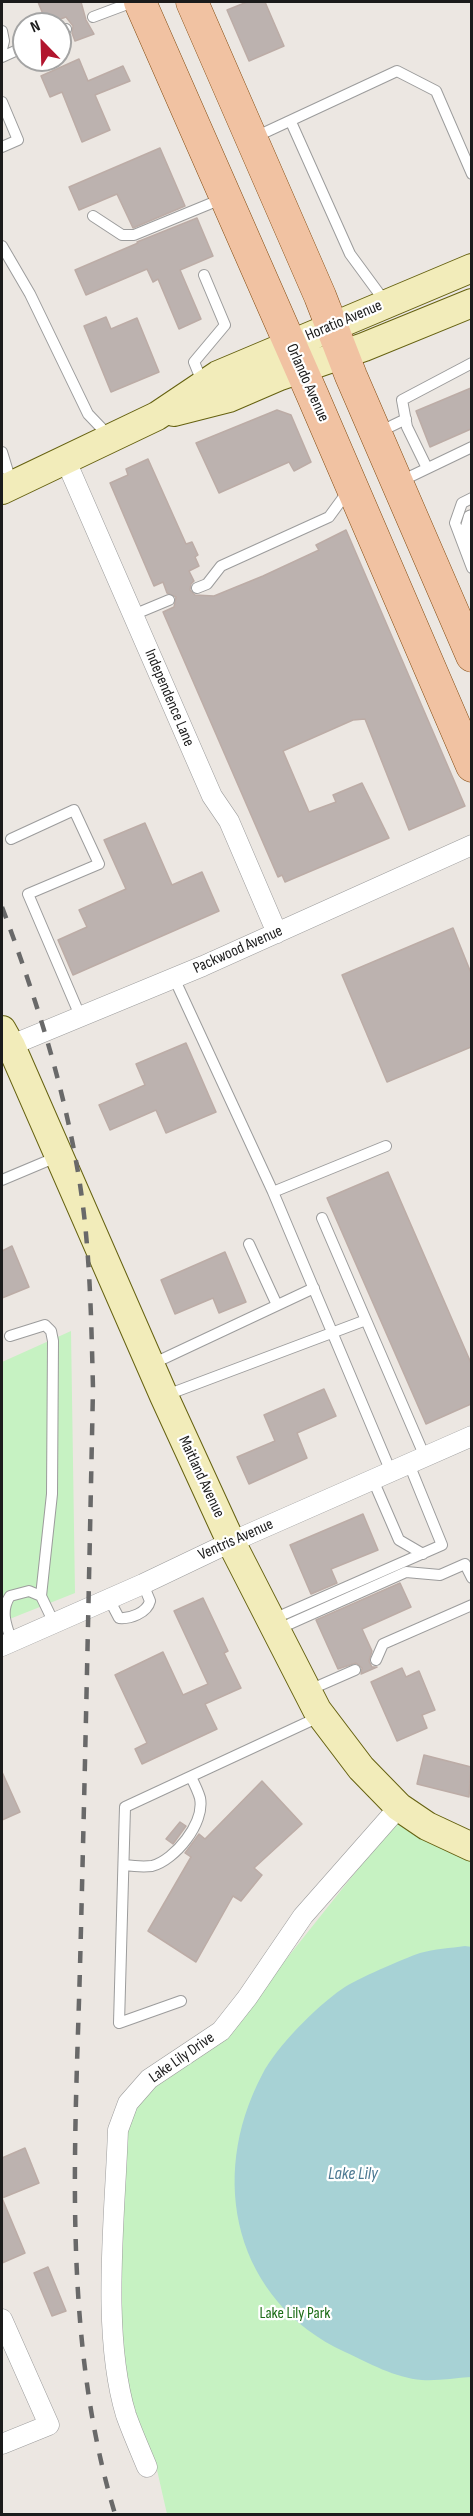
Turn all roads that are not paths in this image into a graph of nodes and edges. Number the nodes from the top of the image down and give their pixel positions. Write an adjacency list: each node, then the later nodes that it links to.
1 (133, 2): 4 (lane)
2 (140, 2): 12 (main road, Orlando Avenue)
3 (192, 2): 9 (main road)
4 (93, 17)
5 (2, 31): 6 (lane)
6 (2, 50)
7 (2, 102): 10 (lane)
8 (291, 122): 9 (lane); 11 (lane); 17 (lane)
9 (250, 139): 19 (main road)
10 (2, 147)
11 (471, 174)
12 (225, 198): 13 (lane); 20 (main road, Orlando Avenue)
13 (93, 216)
14 (2, 246): 26 (lane)
15 (471, 268): 17 (main road, Horatio Avenue)
16 (204, 274): 22 (lane)
17 (386, 303): 19 (main road, Horatio Avenue)
18 (471, 304): 19 (main road, Horatio Avenue)
19 (337, 340): 20 (main road, Horatio Avenue); 25 (main road)
20 (295, 357): 22 (main road, Horatio Avenue); 23 (main road, Horatio Avenue); 32 (main road, Orlando Avenue)
21 (471, 363): 24 (lane)
22 (203, 384): 23 (main road, Horatio Avenue)
23 (157, 416): 26 (main road, Horatio Avenue)
24 (406, 419): 25 (lane); 30 (lane)
25 (376, 433): 31 (main road)
26 (111, 438): 29 (main road, Horatio Avenue)
27 (471, 447): 30 (lane)
28 (2, 452): 33 (lane)
29 (66, 461): 33 (main road, Horatio Avenue); 40 (street, Independence Lane)
30 (427, 468): 31 (lane)
31 (397, 483): 41 (main road)
32 (352, 486): 38 (lane); 42 (main road, Orlando Avenue)
33 (7, 488)
34 (471, 498): 37 (lane)
35 (471, 515): 36 (lane)
36 (471, 546)
37 (471, 568)
38 (197, 588)
39 (169, 600): 40 (lane)
40 (133, 615): 45 (street, Independence Lane)
41 (468, 637)
42 (471, 766)
43 (11, 839): 48 (lane)
44 (471, 845): 45 (street, Packwood Avenue)
45 (277, 933): 46 (street, Packwood Avenue)
46 (174, 978): 48 (street, Packwood Avenue); 53 (lane)
47 (2, 1016): 49 (main road, Maitland Avenue)
48 (81, 1018): 49 (street, Packwood Avenue)
49 (5, 1042): 51 (main road, Maitland Avenue)
50 (386, 1146): 53 (lane)
51 (59, 1156): 52 (lane); 61 (main road, Maitland Avenue)
52 (2, 1180)
53 (273, 1192): 56 (lane)
54 (322, 1218): 58 (lane)
55 (249, 1245): 57 (lane)
56 (314, 1288): 57 (lane); 59 (lane)
57 (277, 1305): 61 (lane)
58 (366, 1320): 59 (lane); 64 (lane)
59 (333, 1334): 62 (lane); 64 (lane)
60 (10, 1336): 69 (lane)
61 (150, 1365): 62 (main road, Maitland Avenue)
62 (164, 1396): 66 (main road, Maitland Avenue)
63 (471, 1438): 64 (street, Ventris Avenue)
64 (409, 1464): 65 (street, Ventris Avenue); 67 (lane)
65 (373, 1480): 66 (street, Ventris Avenue); 67 (lane)
66 (231, 1542): 71 (street, Ventris Avenue); 72 (main road, Maitland Avenue)
67 (423, 1554): 72 (lane)
68 (471, 1578): 72 (lane)
69 (41, 1596): 71 (lane); 73 (lane)
70 (471, 1605): 74 (lane)
71 (54, 1623): 73 (street, Ventris Avenue)
72 (273, 1625): 76 (main road, Maitland Avenue)
73 (7, 1644)
74 (376, 1660)
75 (355, 1670): 76 (lane)
76 (307, 1691): 77 (main road, Maitland Avenue)
77 (321, 1716): 78 (lane); 79 (main road, Maitland Avenue)
78 (191, 1777): 81 (lane); 81 (lane)
79 (399, 1808): 80 (main road, Maitland Avenue); 85 (street, Lake Lily Drive)
80 (471, 1847)
81 (124, 1865): 82 (lane)
82 (181, 2001)
83 (2, 2319): 84 (street)
84 (2, 2444)
85 (147, 2467)

